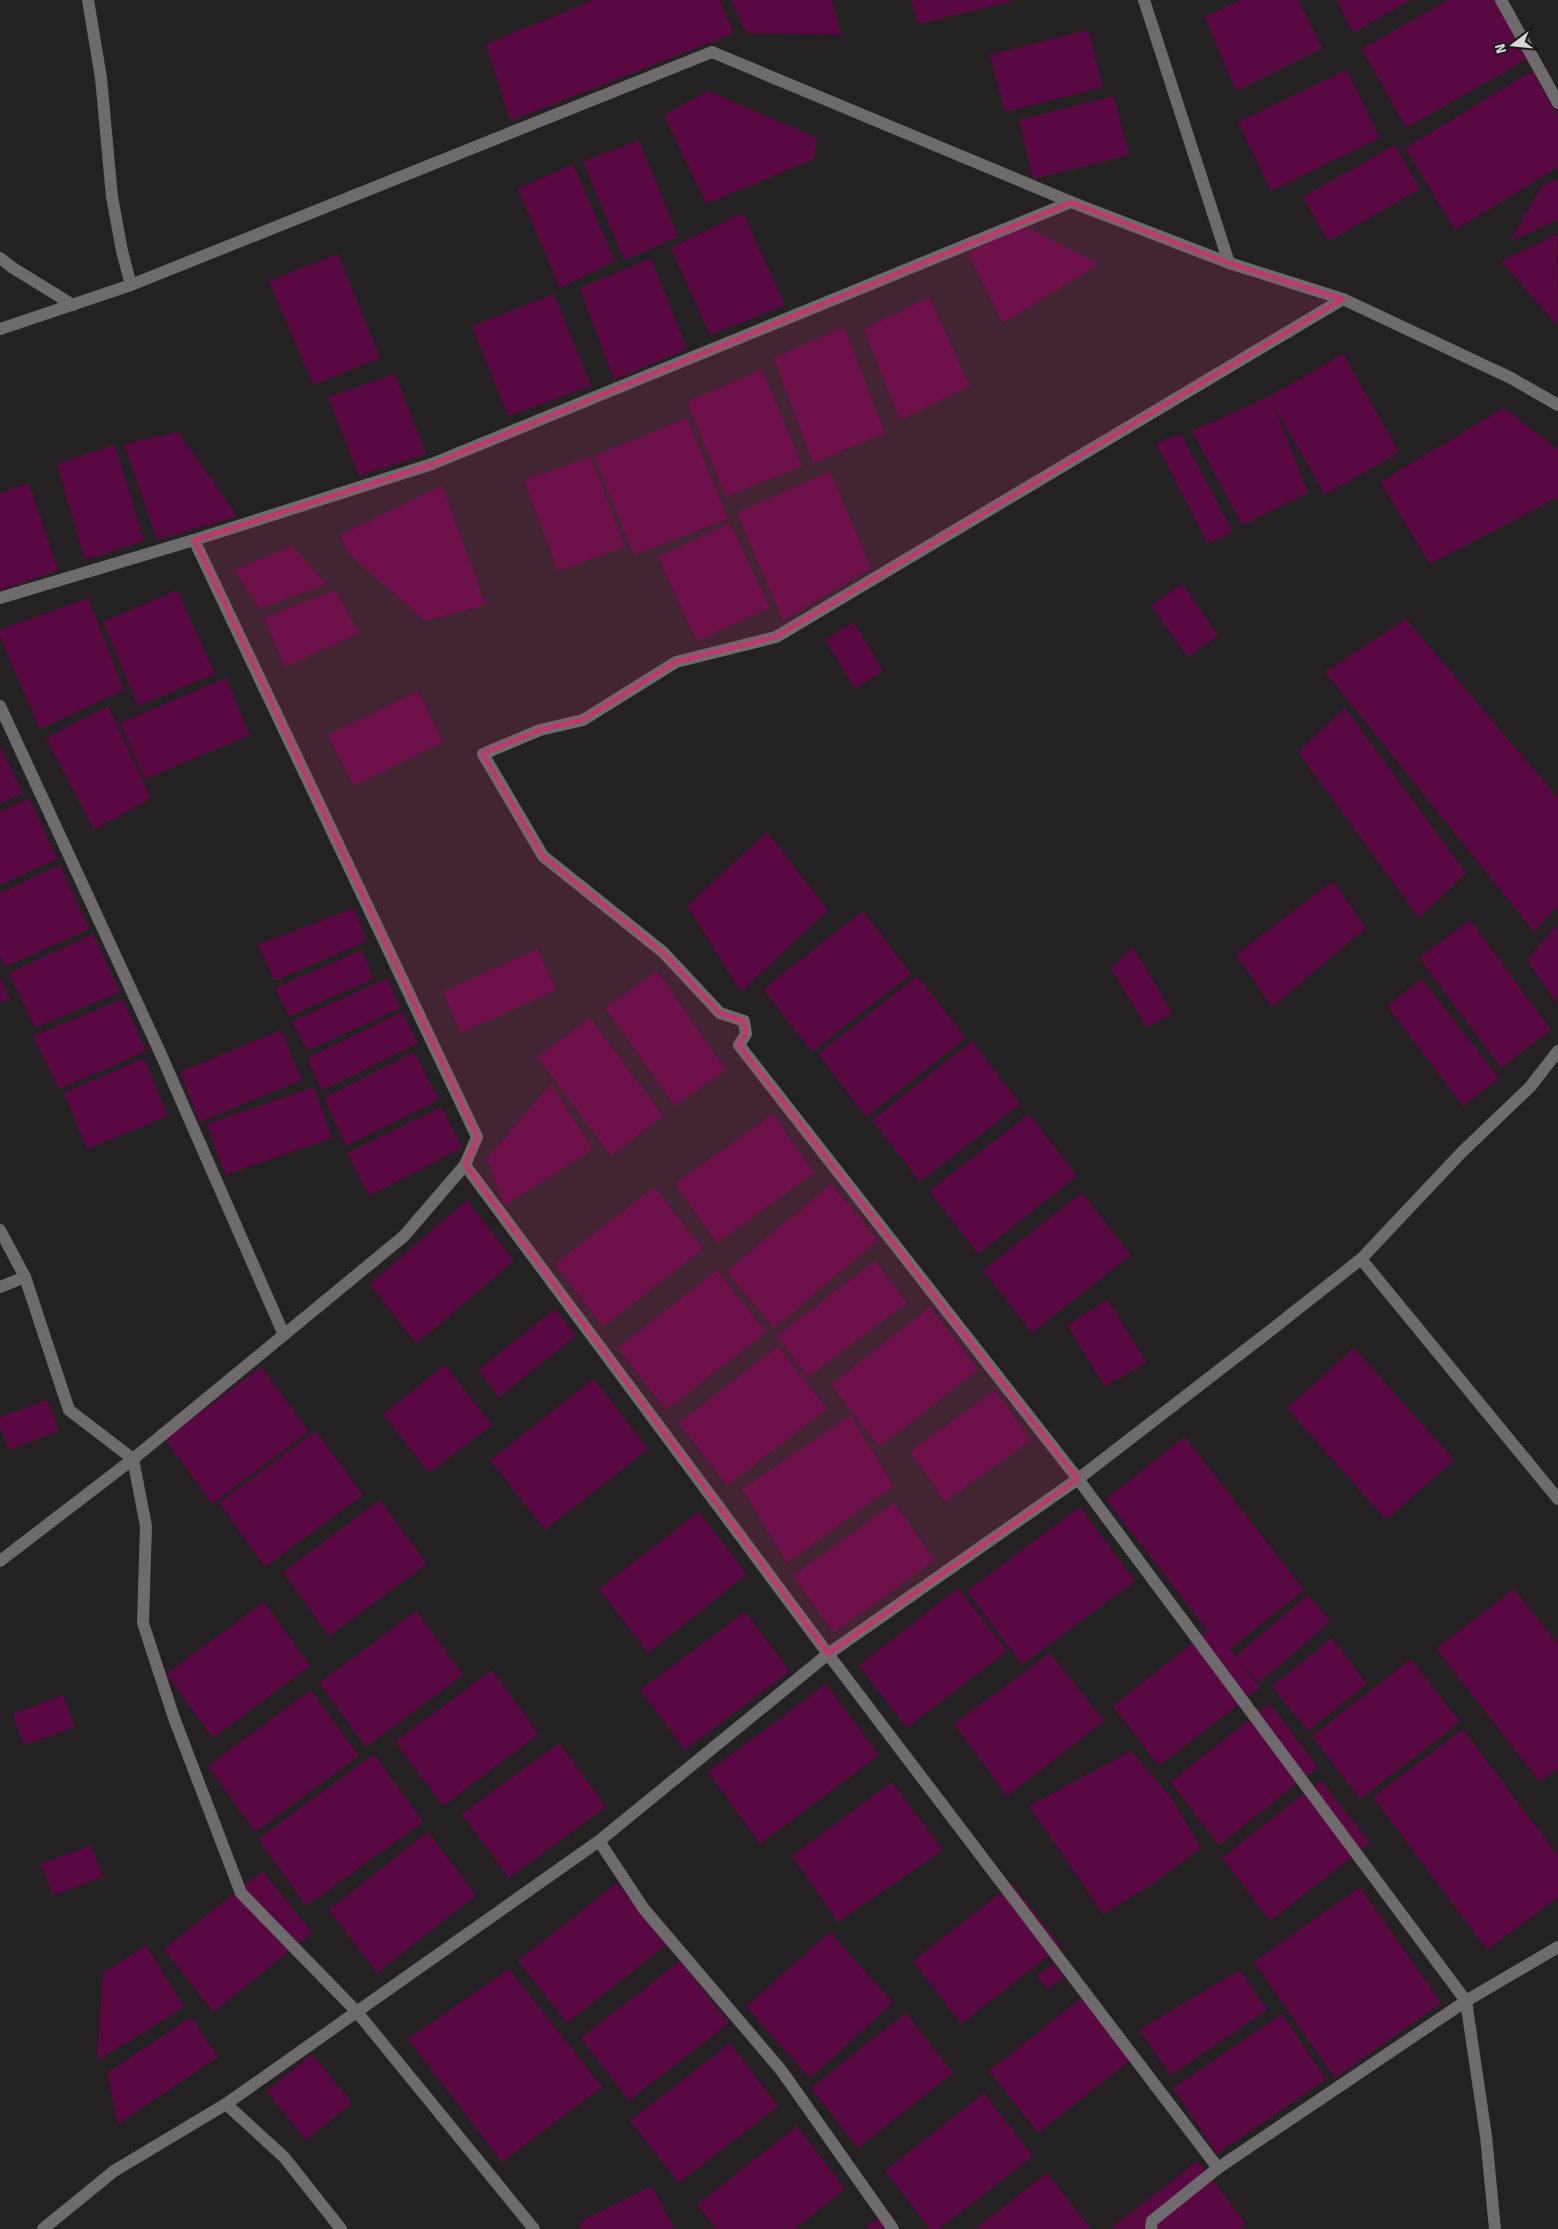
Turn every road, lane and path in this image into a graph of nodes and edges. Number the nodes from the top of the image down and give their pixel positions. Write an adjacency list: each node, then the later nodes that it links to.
1 (88, 0): 8 (street)
2 (1144, 0): 7 (street)
3 (1501, 0): 4 (street)
4 (1558, 103)
5 (1071, 202): 7 (street); 8 (street); 13 (street)
6 (0, 258): 10 (street)
7 (1229, 262): 9 (street)
8 (131, 285): 10 (street)
9 (1343, 299): 12 (street); 24 (street)
10 (73, 304): 11 (street)
11 (0, 329)
12 (1558, 405)
13 (194, 540): 14 (street); 17 (street)
14 (0, 598)
15 (0, 706): 22 (street)
16 (1558, 1051): 19 (street)
17 (465, 1165): 22 (street); 27 (street)
18 (0, 1230): 20 (street)
19 (1361, 1259): 24 (street); 25 (street)
20 (25, 1277): 21 (street); 23 (street)
21 (0, 1286)
22 (284, 1335): 23 (street)
23 (133, 1459): 26 (street); 31 (street)
24 (1078, 1479): 27 (street); 30 (street)
25 (1558, 1499)
26 (0, 1561)
27 (828, 1654): 28 (street); 33 (street)
28 (599, 1841): 31 (street); 37 (street)
29 (1558, 1947): 30 (street)
30 (1466, 2001): 33 (street); 39 (street)
31 (357, 2012): 32 (street); 36 (street)
32 (226, 2104): 34 (street); 35 (street)
33 (1218, 2168): 38 (street)
34 (43, 2229)
35 (340, 2229)
36 (534, 2229)
37 (893, 2229)
38 (1150, 2229)
39 (1495, 2229)

